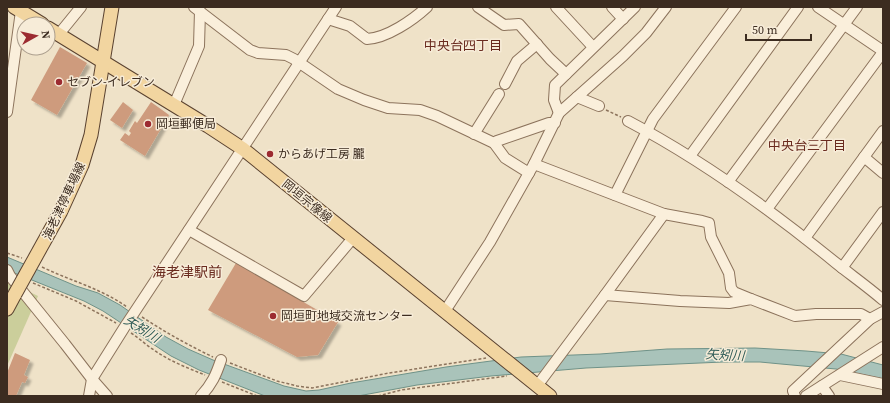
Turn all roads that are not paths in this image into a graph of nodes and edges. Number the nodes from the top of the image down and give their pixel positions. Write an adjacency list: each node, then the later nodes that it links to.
1 (81, 7): 20 (street)
2 (112, 7): 25 (main road, 海老津停車場線)
3 (336, 7): 17 (street)
4 (427, 7): 17 (street)
5 (478, 7): 22 (street)
6 (556, 7): 23 (street)
7 (612, 7): 18 (street)
8 (635, 7): 18 (street)
9 (666, 7): 31 (street)
10 (736, 7): 37 (street)
11 (798, 7): 42 (street)
12 (818, 7): 19 (street)
13 (857, 7): 19 (street)
14 (17, 9): 16 (main road); 28 (street)
15 (197, 9): 26 (street); 32 (street)
16 (29, 16)
17 (328, 19): 26 (street)
18 (623, 19): 23 (street)
19 (844, 25): 24 (street); 46 (street)
20 (56, 28)
21 (56, 33): 25 (main road, 岡垣宗像線)
22 (537, 44): 27 (street); 29 (street)
23 (594, 47): 27 (street)
24 (883, 51): 48 (street)
25 (104, 62): 32 (main road, 岡垣宗像線); 58 (main road, 海老津停車場線, bridge)
26 (299, 63): 39 (street); 41 (street)
27 (566, 74): 35 (street)
28 (9, 79): 34 (street)
29 (505, 84)
30 (499, 94): 39 (street)
31 (577, 97): 33 (street); 35 (street)
32 (174, 106): 41 (main road, 岡垣宗像線)
33 (599, 106)
34 (7, 112)
35 (557, 118): 40 (street); 44 (street)
36 (628, 121): 37 (street)
37 (647, 130): 42 (street); 47 (street)
38 (883, 131): 43 (street)
39 (474, 134): 40 (street)
40 (494, 144): 44 (street)
41 (243, 149): 51 (street); 52 (main road, 岡垣宗像線)
42 (690, 156): 46 (street)
43 (864, 157): 45 (street); 53 (street)
44 (532, 168): 47 (street); 60 (street)
45 (883, 173)
46 (728, 182): 48 (street)
47 (615, 194): 50 (street)
48 (767, 209): 53 (street)
49 (883, 212): 54 (street)
50 (664, 214): 56 (street); 57 (street)
51 (189, 230): 52 (street); 66 (street)
52 (353, 238): 60 (main road, 岡垣宗像線)
53 (805, 238): 54 (street)
54 (842, 268): 59 (street)
55 (7, 270): 66 (street)
56 (605, 295): 57 (street); 68 (street)
57 (751, 299): 62 (street)
58 (10, 300)
59 (883, 300)
60 (445, 311): 68 (main road, 岡垣宗像線)
61 (883, 312): 62 (street)
62 (870, 319): 74 (street)
63 (883, 347): 65 (street)
64 (221, 360): 72 (street)
65 (842, 374): 67 (street); 69 (street)
66 (92, 379): 70 (street); 71 (street)
67 (883, 384)
68 (537, 386): 73 (main road, 岡垣宗像線)
69 (822, 386): 75 (street); 76 (street)
70 (89, 396)
71 (107, 396)
72 (201, 396)
73 (550, 396)
74 (795, 396)
75 (806, 396)
76 (829, 396)

